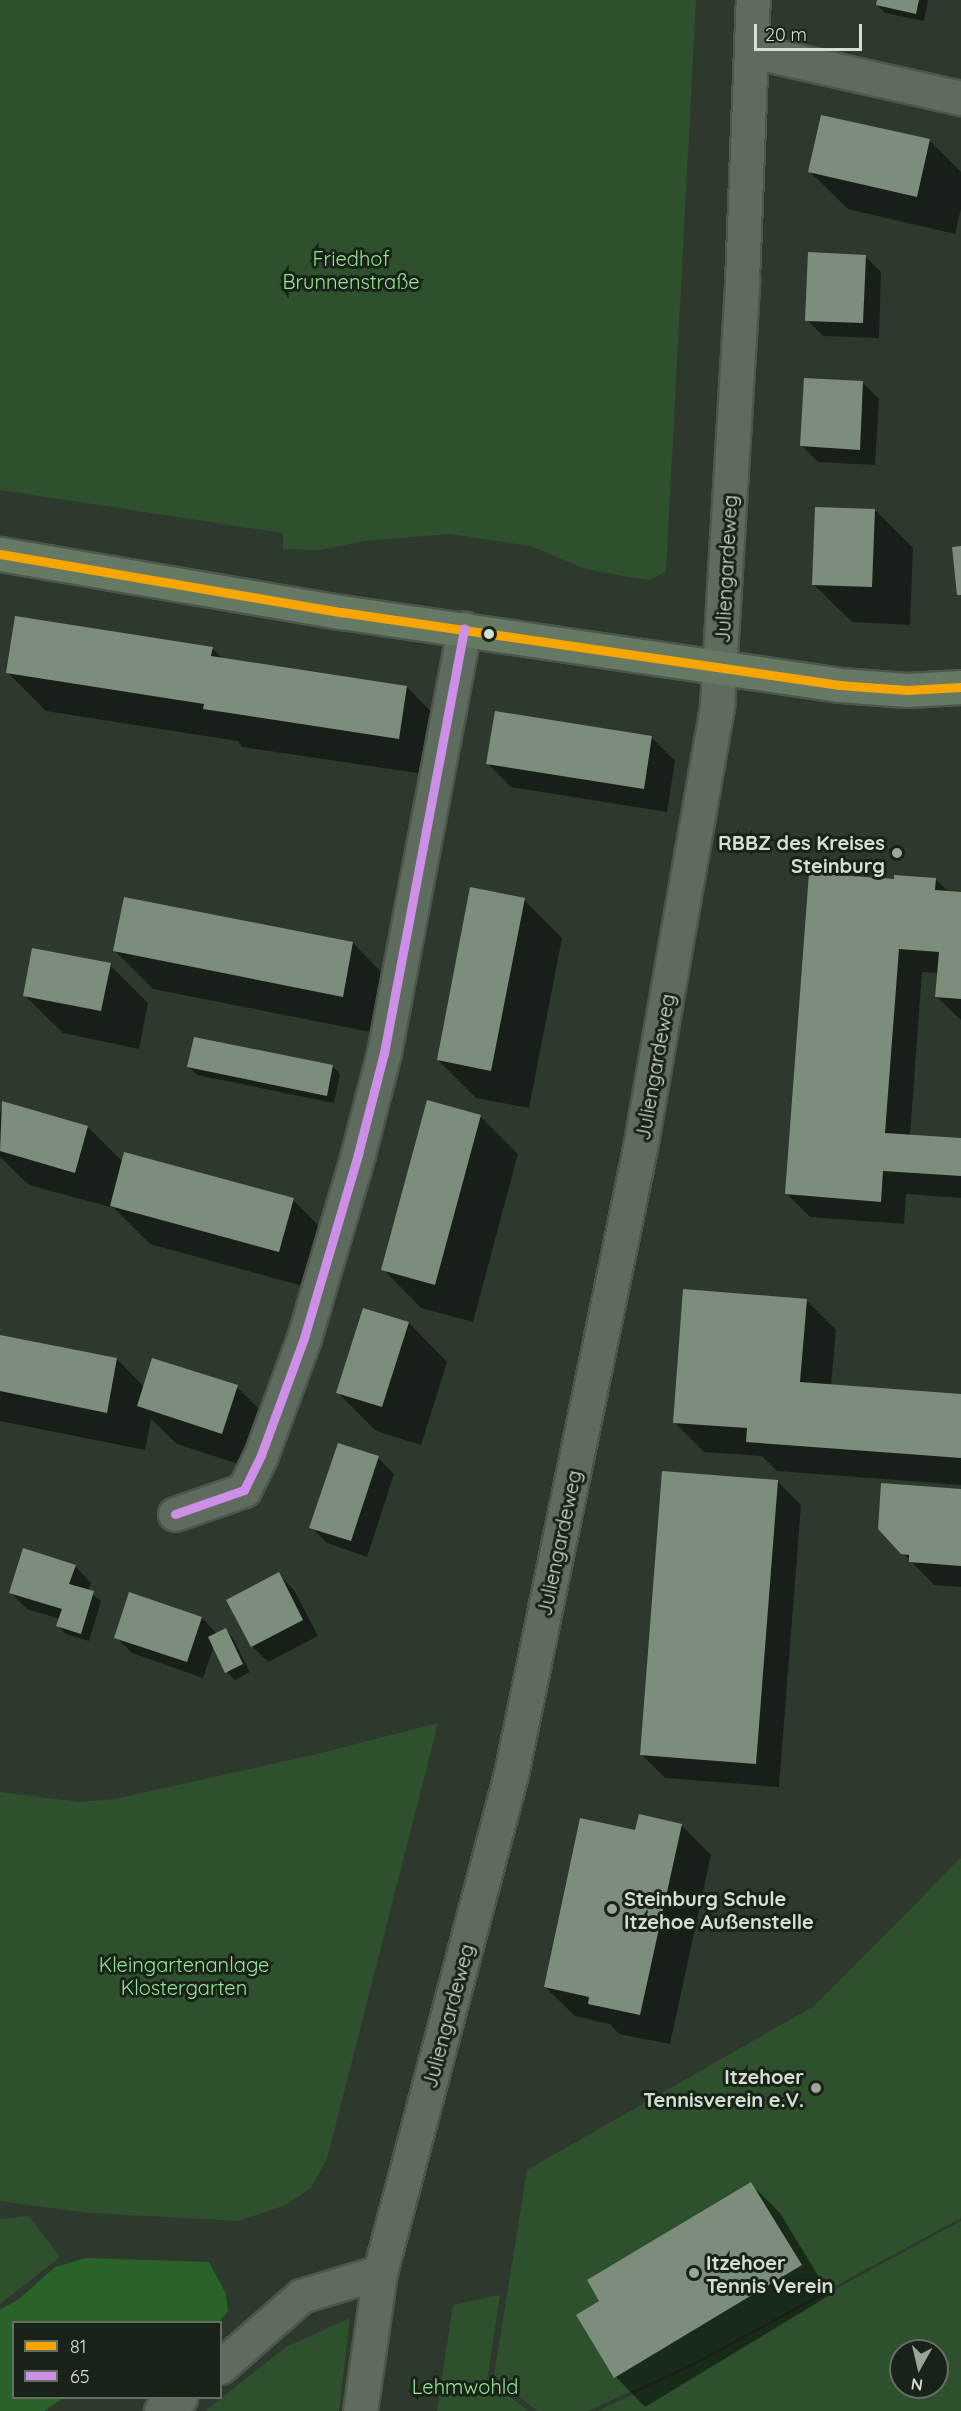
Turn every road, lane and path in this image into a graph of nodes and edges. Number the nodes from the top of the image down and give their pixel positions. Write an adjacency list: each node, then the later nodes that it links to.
1 (753, 0): 2 (street, Juliengardeweg)
2 (752, 51): 3 (street); 6 (street, Juliengardeweg)
3 (961, 98)
4 (0, 554): 5 (main road)
5 (464, 628): 6 (main road); 8 (street)
6 (720, 668): 7 (main road); 9 (street, Juliengardeweg)
7 (961, 687)
8 (175, 1514)
9 (380, 2272): 10 (street); 13 (street, Juliengardeweg)
10 (222, 2365)
11 (177, 2399): 12 (street)
12 (161, 2411)
13 (360, 2411)

